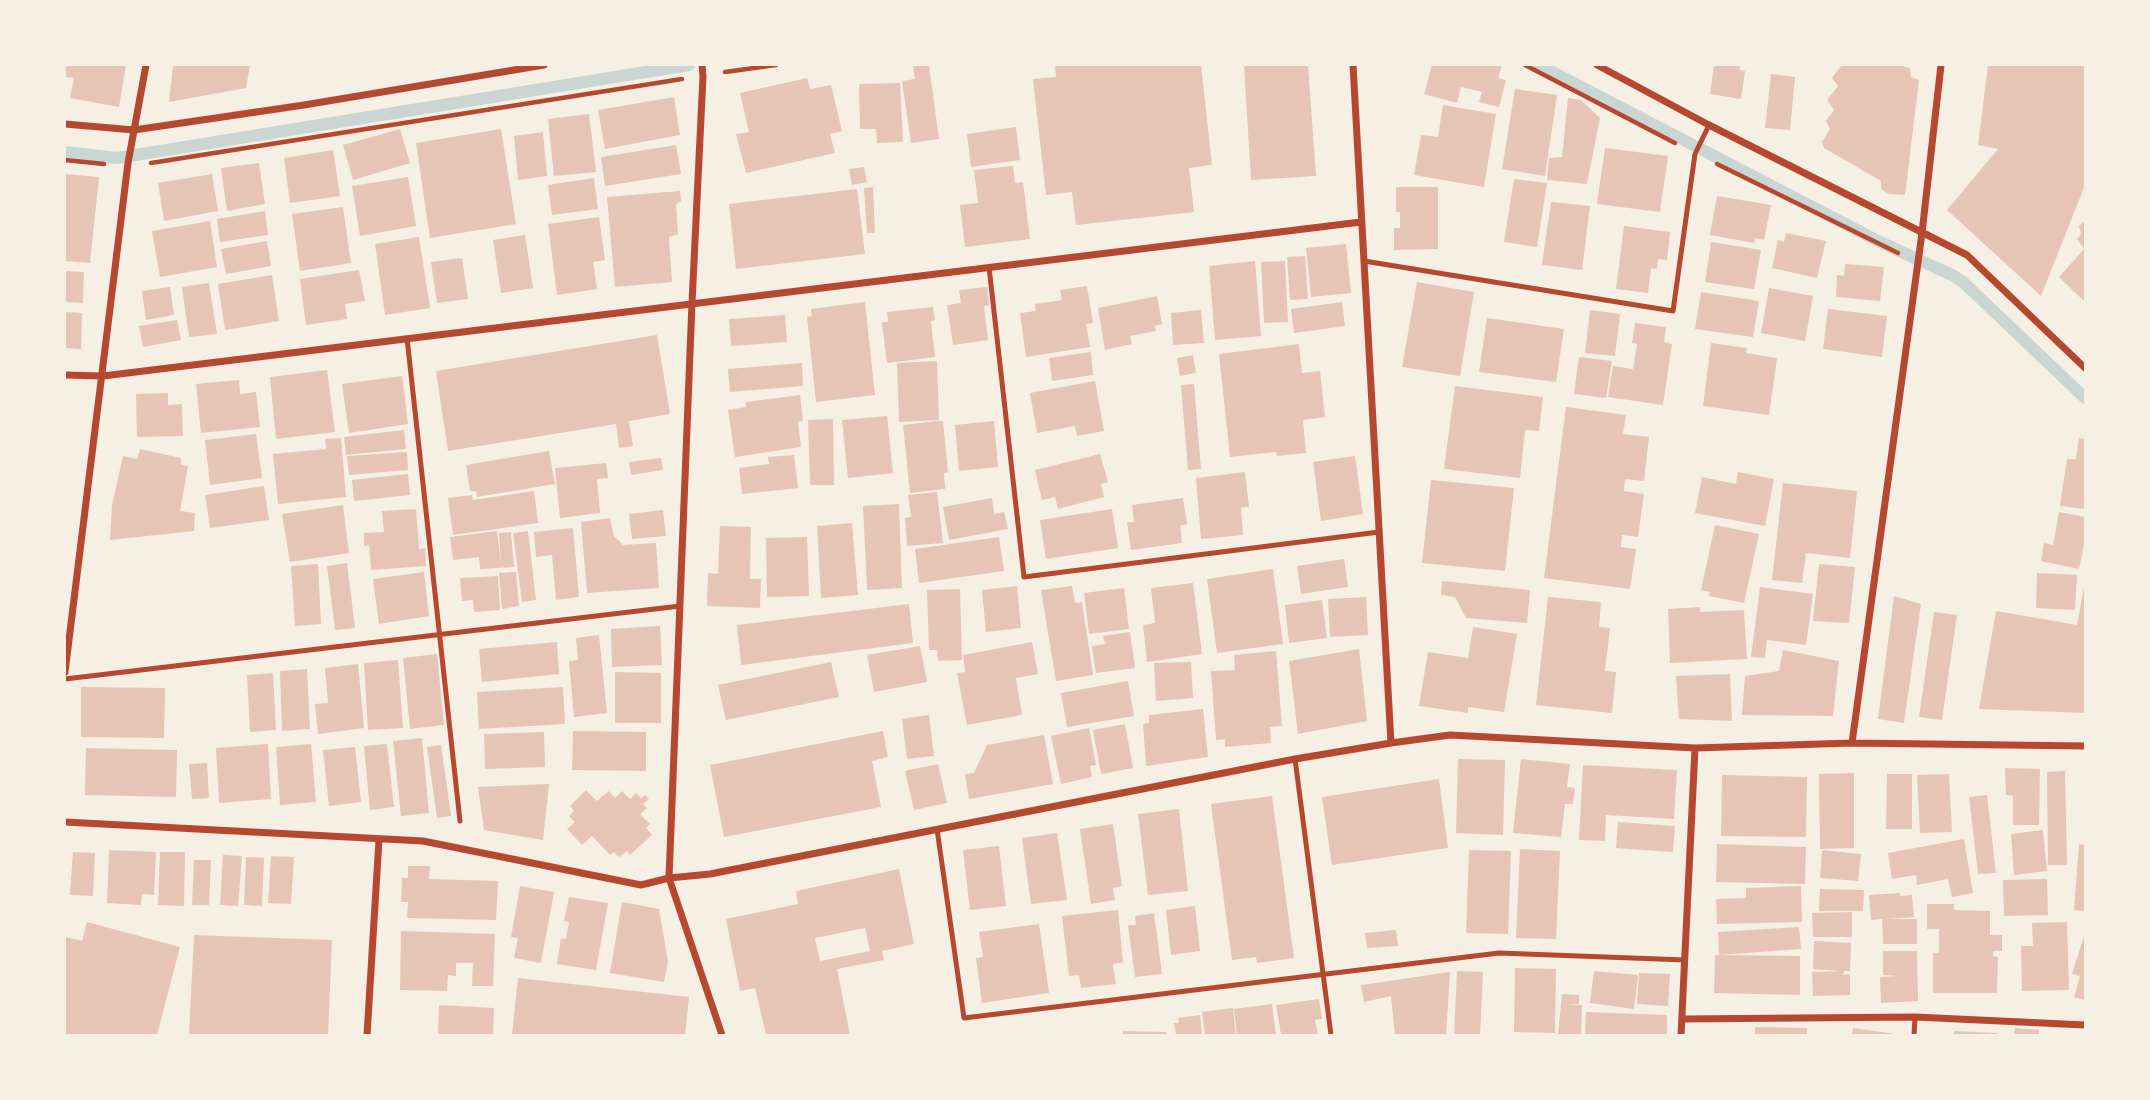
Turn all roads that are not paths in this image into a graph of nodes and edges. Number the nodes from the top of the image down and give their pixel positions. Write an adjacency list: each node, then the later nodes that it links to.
1 (146, 65): 9 (street)
2 (544, 65): 9 (street)
3 (702, 65): 14 (street)
4 (1353, 65): 10 (street)
5 (1597, 65): 8 (street)
6 (1941, 65): 11 (street)
7 (65, 124): 9 (street)
8 (1708, 128): 11 (street); 12 (lane)
9 (134, 134): 18 (street)
10 (1361, 222): 12 (street); 13 (street)
11 (1922, 233): 16 (street); 26 (street)
12 (1364, 261): 19 (street)
13 (989, 267): 14 (street); 19 (lane)
14 (692, 303): 15 (street); 20 (street)
15 (407, 338): 18 (street); 22 (lane)
16 (2085, 369)
17 (65, 375): 18 (street)
18 (103, 376): 21 (street)
19 (1379, 532): 25 (street)
20 (680, 606): 22 (lane); 34 (street)
21 (68, 624): 23 (street)
22 (440, 634): 24 (lane); 30 (lane)
23 (65, 673)
24 (65, 679)
25 (1391, 743): 28 (street); 29 (street)
26 (1852, 743): 27 (street); 28 (street)
27 (2085, 746)
28 (1695, 748): 35 (street)
29 (1295, 759): 32 (street); 36 (lane)
30 (460, 821)
31 (65, 822): 33 (street)
32 (937, 829): 34 (street); 36 (lane)
33 (379, 840): 34 (street); 40 (street)
34 (669, 878): 41 (street)
35 (1685, 960): 36 (lane); 38 (street)
36 (1322, 975): 42 (lane)
37 (1915, 1017): 38 (street); 39 (street); 44 (lane)
38 (1682, 1019): 43 (street)
39 (2085, 1025)
40 (367, 1035)
41 (722, 1035)
42 (1331, 1035)
43 (1681, 1035)
44 (1914, 1035)

